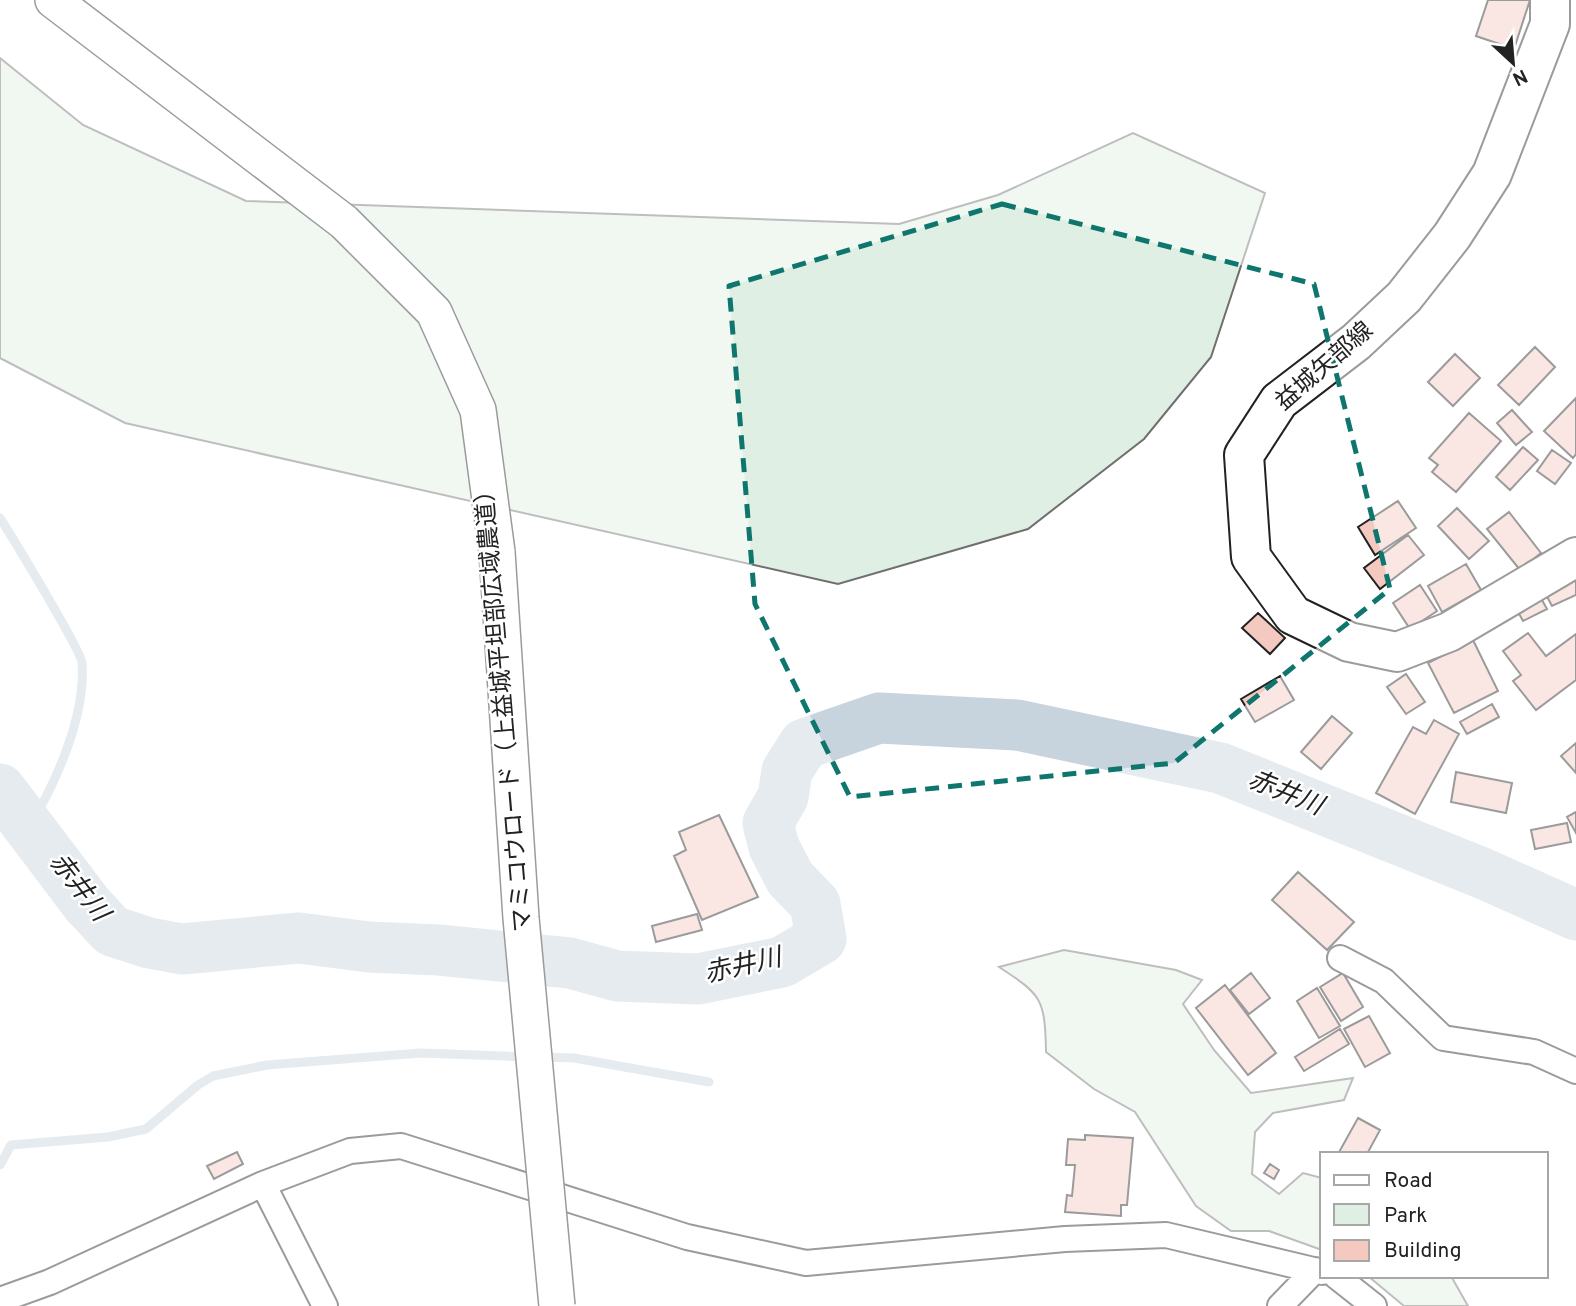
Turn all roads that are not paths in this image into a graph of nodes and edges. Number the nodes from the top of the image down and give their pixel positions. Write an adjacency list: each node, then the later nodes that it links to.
1 (53, 0): 12 (street, マミコウロード（上益城平坦部広域農道）, bridge)
2 (1550, 0): 3 (main road, 益城矢部線)
3 (1576, 557)
4 (1340, 958): 5 (street)
5 (1576, 1071)
6 (262, 1184): 7 (street); 10 (street); 11 (street)
7 (1320, 1272)
8 (1320, 1277): 13 (street)
9 (1332, 1278): 14 (street)
10 (0, 1300)
11 (325, 1306)
12 (557, 1306)
13 (1280, 1306)
14 (1374, 1306)

